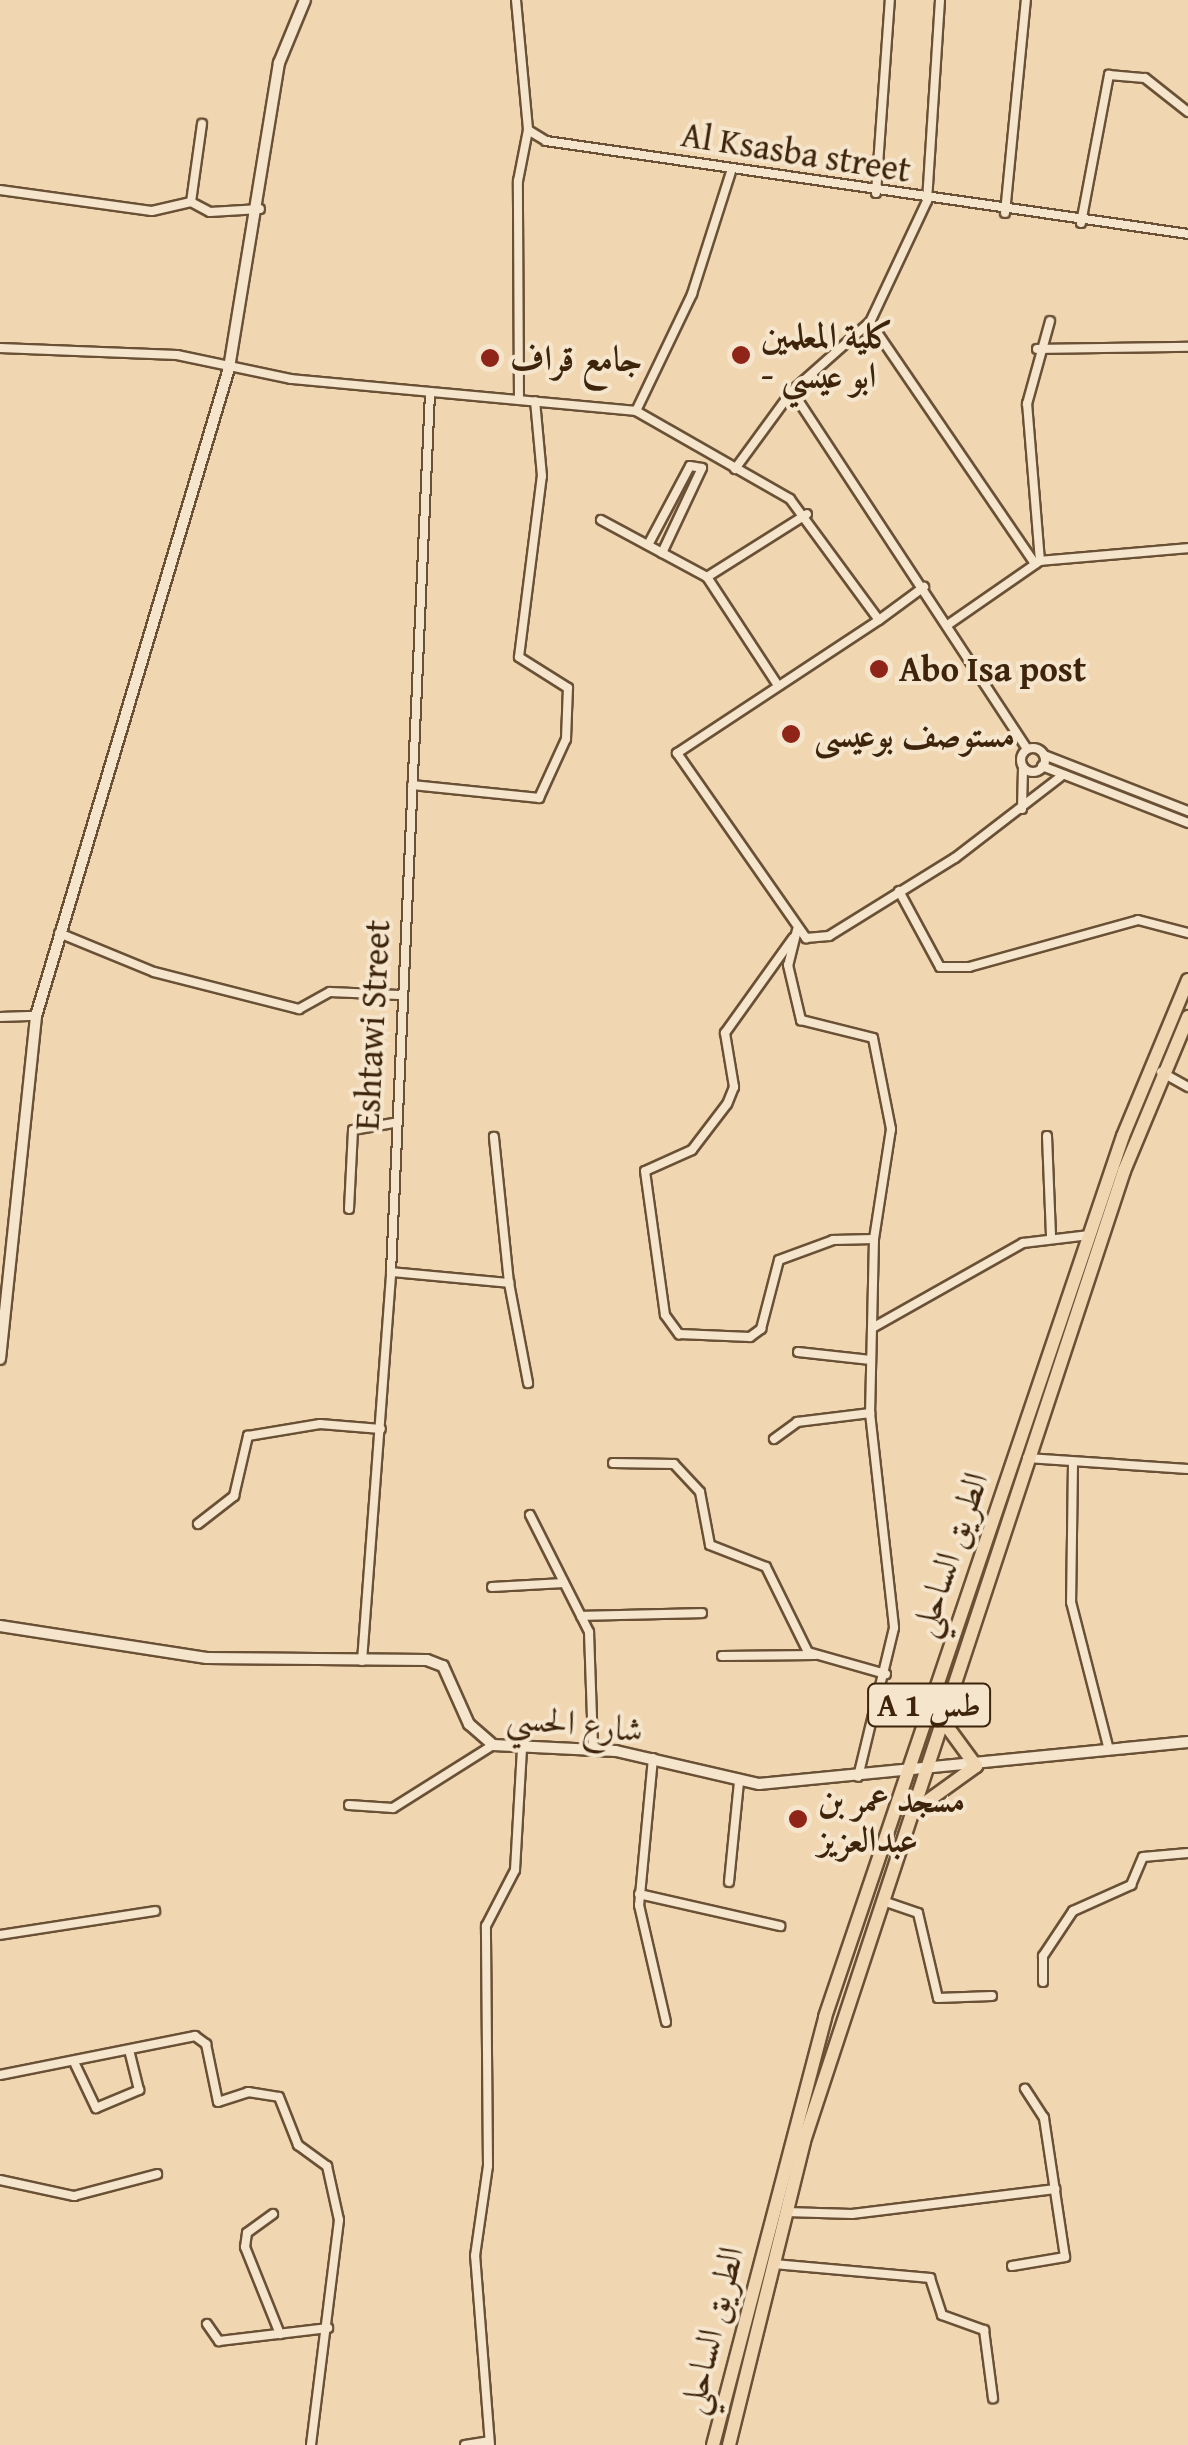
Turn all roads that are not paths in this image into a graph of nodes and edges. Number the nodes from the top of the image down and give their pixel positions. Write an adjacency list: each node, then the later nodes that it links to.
1 (305, 0): 14 (street)
2 (516, 0): 8 (street)
3 (890, 0): 11 (street)
4 (940, 0): 12 (street)
5 (1026, 0): 15 (street)
6 (1188, 112): 16 (street)
7 (202, 124): 13 (street)
8 (528, 130): 9 (street, Al Ksasba street); 26 (street)
9 (732, 170): 11 (street, Al Ksasba street); 28 (street)
10 (0, 190): 13 (street)
11 (876, 192): 12 (street, Al Ksasba street)
12 (928, 201): 15 (street, Al Ksasba street); 18 (street)
13 (191, 202): 14 (street)
14 (260, 209): 23 (street)
15 (1006, 212): 16 (street, Al Ksasba street)
16 (1081, 224): 17 (street, Al Ksasba street)
17 (1188, 234)
18 (870, 322): 24 (street); 35 (street)
19 (1050, 322): 22 (street)
20 (1188, 347): 22 (street)
21 (0, 348): 23 (street)
22 (1037, 349): 35 (street)
23 (229, 368): 25 (street); 53 (street)
24 (792, 391): 29 (street); 37 (street)
25 (430, 392): 26 (street); 46 (street, Eshtawi Street)
26 (519, 400): 27 (street)
27 (535, 402): 28 (street); 46 (street)
28 (636, 411): 29 (street)
29 (735, 469): 30 (street)
30 (807, 514): 36 (street); 38 (street)
31 (601, 520): 32 (street)
32 (648, 545): 34 (street); 34 (street)
33 (1188, 548): 35 (street)
34 (662, 553): 36 (street)
35 (1038, 562): 39 (street)
36 (707, 577): 40 (street)
37 (924, 588): 38 (street); 39 (street)
38 (879, 620): 40 (street)
39 (949, 624): 41 (street)
40 (777, 684): 52 (street)
41 (1027, 750): 42 (street); 43 (street)
42 (1044, 755): 44 (street); 49 (street)
43 (1023, 767): 44 (street); 48 (street)
44 (1040, 768): 45 (street); 47 (street)
45 (1060, 777): 47 (street); 50 (street)
46 (412, 785): 56 (street, Eshtawi Street)
47 (1042, 791): 48 (street)
48 (1022, 809): 51 (street)
49 (1188, 812)
50 (1188, 823)
51 (898, 891): 52 (street); 54 (street)
52 (797, 930): 68 (street); 68 (street)
53 (59, 933): 56 (street); 57 (street)
54 (1188, 933)
55 (1188, 980): 66 (highway, الطريق الساحلي / A 1 طس)
56 (399, 995): 62 (street, Eshtawi Street)
57 (36, 1016): 58 (street); 73 (street)
58 (0, 1017)
59 (1188, 1017): 60 (highway, الطريق الساحلي / A 1 طس)
60 (1160, 1072): 61 (street); 79 (highway, الطريق الساحلي / A 1 طس)
61 (1188, 1087)
62 (393, 1123): 65 (street); 69 (street, Eshtawi Street)
63 (1048, 1136): 67 (street)
64 (494, 1137): 70 (street)
65 (349, 1209)
66 (1090, 1235): 67 (street); 103 (highway, الطريق الساحلي / A 1 طس)
67 (1051, 1237): 71 (street)
68 (874, 1239): 71 (street)
69 (391, 1272): 70 (street); 77 (street, Eshtawi Street)
70 (509, 1283): 75 (street)
71 (874, 1327): 74 (street)
72 (798, 1352): 74 (street)
73 (0, 1359)
74 (872, 1360): 76 (street)
75 (528, 1383)
76 (870, 1413): 78 (street); 93 (street)
77 (380, 1429): 84 (street); 92 (street, Eshtawi Street)
78 (774, 1439)
79 (1027, 1458): 81 (street); 94 (highway, الطريق الساحلي / A 1 طس)
80 (613, 1463): 90 (street)
81 (1073, 1463): 82 (street); 99 (street)
82 (1188, 1469)
83 (530, 1516): 85 (street)
84 (198, 1524)
85 (564, 1583): 86 (street); 88 (street)
86 (492, 1587)
87 (702, 1613): 88 (street)
88 (582, 1616): 98 (street)
89 (0, 1626): 92 (street, شارع الحسي)
90 (814, 1655): 91 (street); 93 (street)
91 (722, 1656)
92 (362, 1661): 96 (street, شارع الحسي)
93 (886, 1674): 104 (street)
94 (946, 1725): 101 (highway); 102 (highway, الطريق الساحلي / A 1 طس)
95 (1188, 1742): 99 (street, شارع الحسي)
96 (493, 1744): 97 (street, شارع الحسي); 106 (street)
97 (522, 1748): 98 (street, شارع الحسي); 133 (street)
98 (593, 1748): 100 (street, شارع الحسي)
99 (1109, 1750): 101 (street, شارع الحسي)
100 (653, 1758): 105 (street, شارع الحسي); 110 (street)
101 (976, 1766): 102 (street, شارع الحسي); 107 (highway)
102 (930, 1769): 103 (street, شارع الحسي); 107 (highway, الطريق الساحلي / A 1 طس)
103 (906, 1772): 104 (street, شارع الحسي); 136 (highway, الطريق الساحلي / A 1 طس)
104 (858, 1777): 105 (street, شارع الحسي)
105 (739, 1781): 109 (street)
106 (349, 1806)
107 (916, 1814): 111 (highway, الطريق الساحلي / A 1 طس)
108 (1188, 1854): 115 (street)
109 (728, 1882)
110 (639, 1894): 113 (street); 117 (street)
111 (883, 1901): 116 (street); 125 (highway, الطريق الساحلي / A 1 طس)
112 (155, 1911): 114 (street)
113 (780, 1926)
114 (0, 1936)
115 (1042, 1982)
116 (992, 1996)
117 (666, 2022)
118 (130, 2053): 119 (street); 119 (street); 130 (street)
119 (75, 2064): 120 (street)
120 (0, 2075)
121 (1025, 2090): 124 (street)
122 (157, 2174): 123 (street)
123 (0, 2180)
124 (1056, 2189): 125 (street); 128 (street)
125 (786, 2212): 127 (highway, الطريق الساحلي / A 1 طس)
126 (274, 2214): 131 (street)
127 (774, 2264): 132 (street); 137 (highway, الطريق الساحلي / A 1 طس)
128 (1012, 2266)
129 (207, 2324): 131 (street)
130 (328, 2328): 131 (street); 134 (street)
131 (280, 2334)
132 (994, 2398)
133 (490, 2443): 135 (street)
134 (310, 2445)
135 (465, 2445)
136 (713, 2445)
137 (728, 2445)

